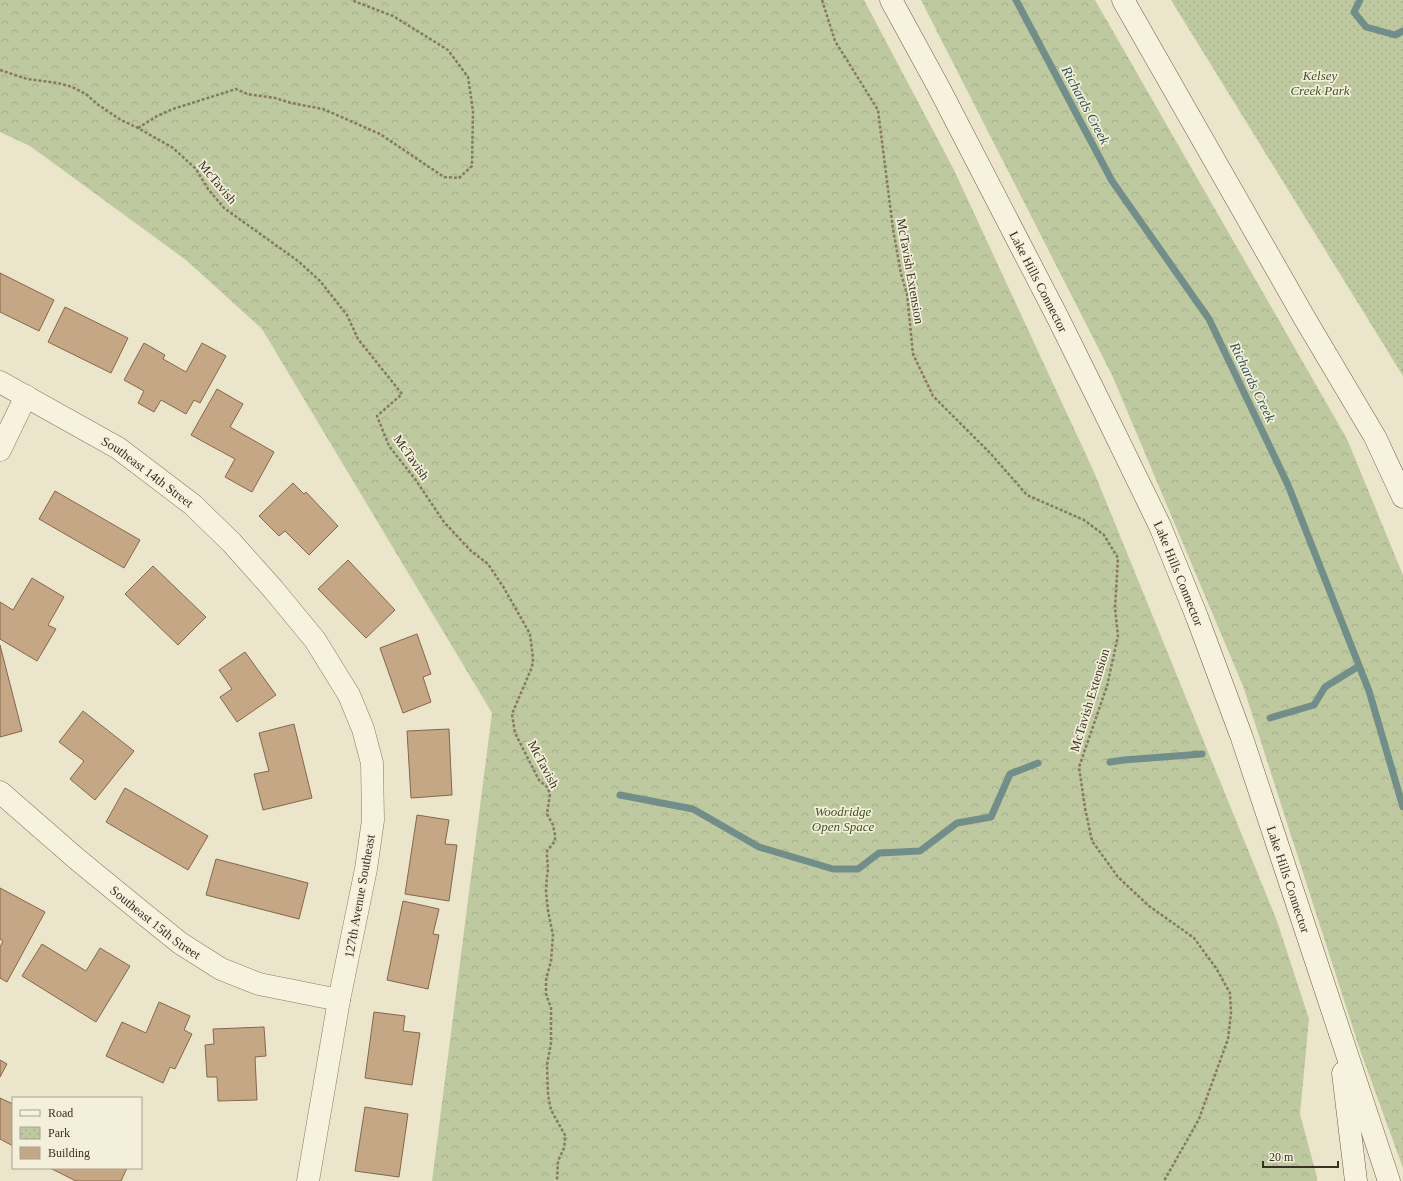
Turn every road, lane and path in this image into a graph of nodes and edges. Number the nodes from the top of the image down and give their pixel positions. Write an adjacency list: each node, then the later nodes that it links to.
1 (350, 0): 6 (path)
2 (822, 0): 17 (path, McTavish Extension)
3 (891, 0): 14 (main road, Lake Hills Connector)
4 (1123, 0): 10 (main road)
5 (0, 70): 6 (path, McTavish)
6 (138, 128): 16 (path, McTavish)
7 (0, 382): 8 (main road, Southeast 14th Street)
8 (26, 396): 9 (main road); 11 (main road, Southeast 14th Street)
9 (0, 450)
10 (1403, 497)
11 (273, 589): 13 (main road, 127th Avenue Southeast)
12 (0, 792): 13 (main road, Southeast 15th Street)
13 (339, 1000): 15 (main road, 127th Avenue Southeast)
14 (1337, 1024): 18 (main road); 19 (main road, Lake Hills Connector)
15 (308, 1181)
16 (557, 1181)
17 (1164, 1181)
18 (1356, 1181)
19 (1389, 1181)

